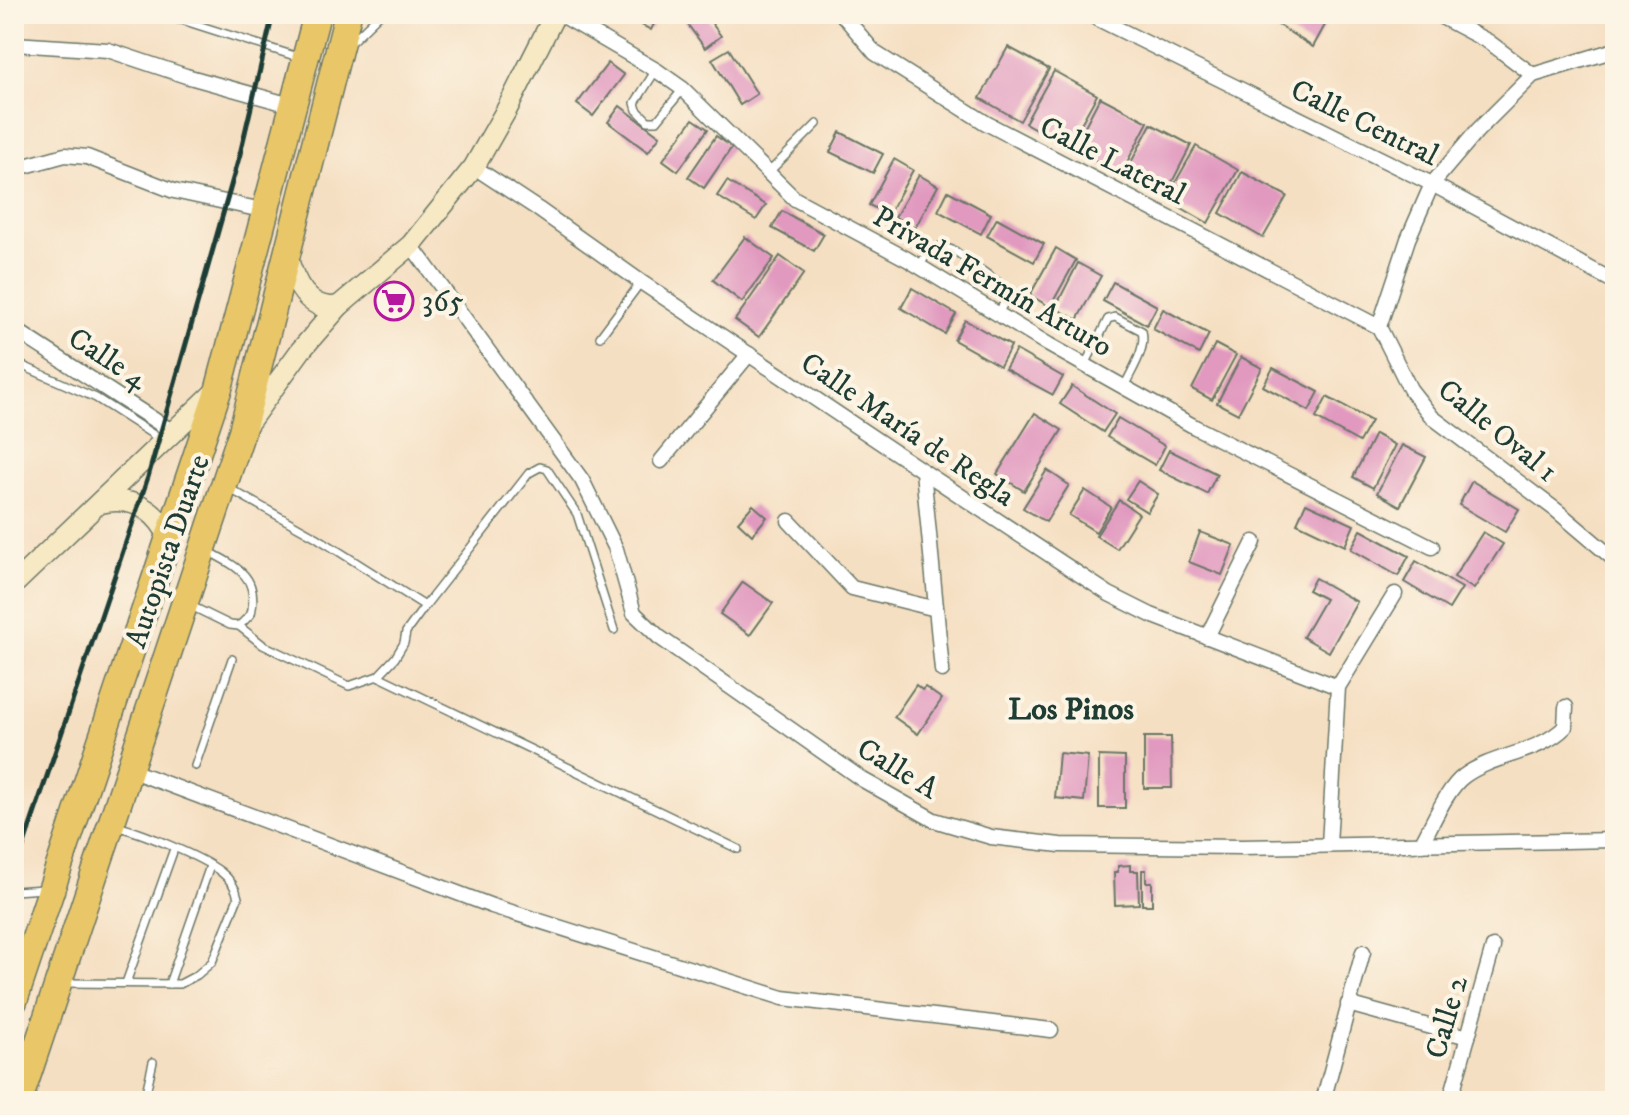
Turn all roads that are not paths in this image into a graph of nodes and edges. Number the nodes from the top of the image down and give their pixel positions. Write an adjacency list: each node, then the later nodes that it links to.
1 (142, 14): 12 (lane)
2 (317, 14): 12 (highway, Autopista Duarte)
3 (348, 14): 11 (highway, Autopista Duarte)
4 (380, 14): 11 (lane)
5 (557, 14): 13 (street, Privada Fermín Arturo); 18 (main road)
6 (842, 14): 30 (street, Calle Lateral)
7 (1088, 14): 21 (street, Calle Central)
8 (1436, 14): 14 (street)
9 (14, 44): 16 (street)
10 (1615, 50): 14 (street)
11 (340, 51): 24 (highway, Autopista Duarte)
12 (307, 60): 16 (highway, Autopista Duarte)
13 (656, 70): 15 (street, Privada Fermín Arturo); 15 (lane)
14 (1533, 75): 21 (street)
15 (683, 89): 20 (street, Privada Fermín Arturo)
16 (294, 106): 22 (highway, Autopista Duarte)
17 (817, 124): 20 (lane)
18 (474, 167): 23 (main road); 26 (street, Calle María de Regla)
19 (14, 169): 22 (street)
20 (770, 171): 25 (street, Privada Fermín Arturo)
21 (1432, 184): 27 (street, Calle Central); 30 (street)
22 (266, 211): 37 (highway, Autopista Duarte)
23 (411, 245): 28 (main road); 68 (street, Calle A)
24 (287, 256): 28 (main road); 38 (highway, Autopista Duarte)
25 (919, 266): 29 (street, Privada Fermín Arturo); 29 (lane)
26 (641, 282): 32 (lane); 33 (street, Calle María de Regla)
27 (1615, 282)
28 (339, 306): 38 (main road)
29 (998, 314): 35 (street, Privada Fermín Arturo)
30 (1379, 327): 49 (street, Calle Oval 1)
31 (14, 329): 39 (street, Calle 4)
32 (600, 337)
33 (749, 354): 40 (street); 41 (street, Calle María de Regla)
34 (14, 362): 39 (lane)
35 (1085, 365): 36 (street, Privada Fermín Arturo); 36 (lane)
36 (1123, 387): 47 (street, Privada Fermín Arturo)
37 (219, 388): 39 (main road); 45 (highway, Autopista Duarte)
38 (242, 431): 42 (highway, Autopista Duarte)
39 (168, 436): 43 (main road)
40 (661, 461)
41 (923, 471): 54 (street); 57 (street, Calle María de Regla)
42 (224, 485): 48 (highway, Autopista Duarte); 53 (lane)
43 (100, 503): 45 (main road); 50 (main road)
44 (789, 521): 54 (street)
45 (169, 537): 72 (highway, Autopista Duarte)
46 (1254, 542): 57 (street)
47 (1432, 547)
48 (202, 548): 52 (highway, Autopista Duarte); 55 (lane)
49 (1615, 560)
50 (14, 584)
51 (1395, 594): 61 (street)
52 (184, 602): 55 (lane); 64 (highway, Autopista Duarte)
53 (425, 606): 56 (lane); 60 (lane)
54 (936, 609): 59 (street)
55 (239, 626): 60 (lane)
56 (614, 630)
57 (1207, 637): 61 (street, Calle María de Regla)
58 (232, 659): 63 (lane)
59 (942, 670)
60 (378, 676): 70 (lane)
61 (1338, 687): 68 (street)
62 (1566, 707): 67 (street)
63 (195, 766)
64 (127, 769): 65 (highway, Autopista Duarte); 82 (street)
65 (111, 825): 69 (lane); 78 (highway, Autopista Duarte)
66 (1615, 840): 67 (street, Calle A)
67 (1421, 844): 68 (street, Calle A)
68 (1329, 845)
69 (174, 849): 71 (lane); 77 (lane)
70 (738, 849)
71 (210, 866): 79 (lane); 79 (lane)
72 (52, 888): 73 (lane); 76 (highway, Autopista Duarte)
73 (14, 891)
74 (1493, 947): 83 (street, Calle 2)
75 (1363, 952): 81 (street)
76 (22, 955): 80 (highway, Autopista Duarte)
77 (126, 983): 78 (lane); 79 (lane)
78 (58, 984): 85 (highway, Autopista Duarte)
79 (169, 984)
80 (14, 1001)
81 (1348, 1004): 83 (street); 87 (street)
82 (1051, 1030)
83 (1468, 1037): 88 (street, Calle 2)
84 (153, 1062): 86 (lane)
85 (19, 1101)
86 (144, 1101)
87 (1323, 1101)
88 (1450, 1101)

